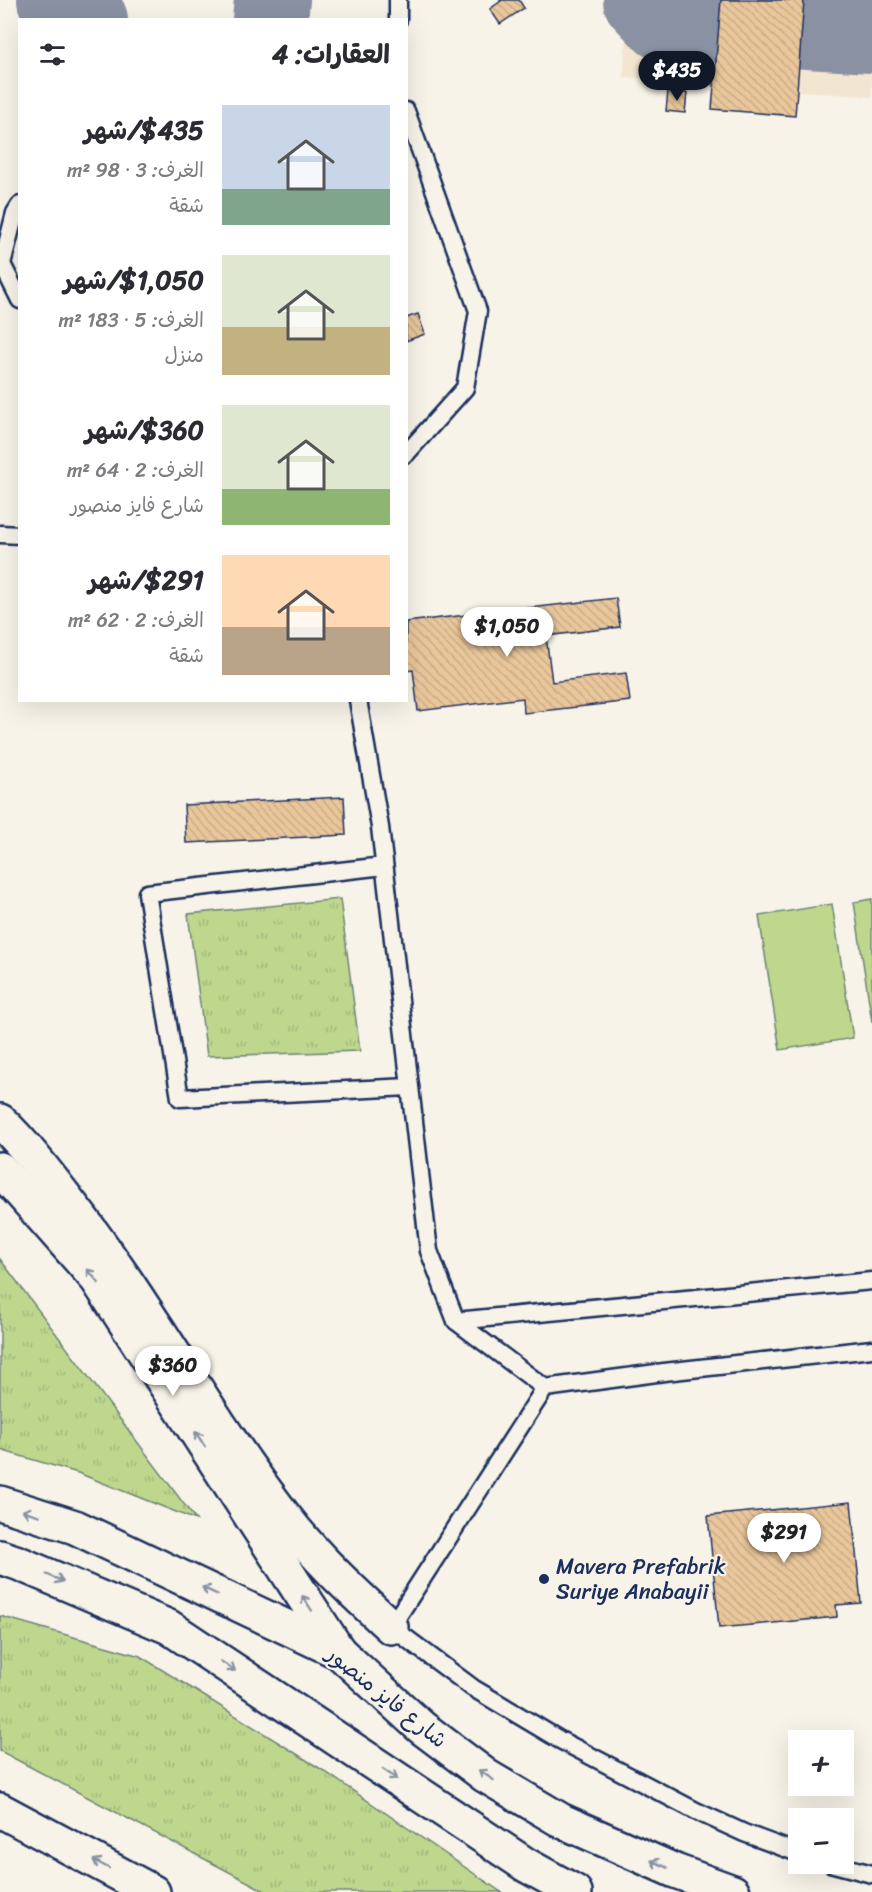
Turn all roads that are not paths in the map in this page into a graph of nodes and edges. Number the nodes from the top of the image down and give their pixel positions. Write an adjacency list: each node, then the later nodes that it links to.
1 (398, 0): 2 (lane)
2 (398, 18)
3 (408, 117): 6 (lane)
4 (18, 208): 5 (lane)
5 (18, 296)
6 (408, 452)
7 (0, 534): 8 (lane)
8 (18, 535)
9 (358, 702): 10 (lane)
10 (384, 866): 11 (lane); 11 (lane)
11 (410, 1087): 15 (lane)
12 (0, 1121): 20 (main road)
13 (0, 1169): 21 (main road, one-way to 13)
14 (872, 1281): 15 (lane)
15 (456, 1321): 17 (lane)
16 (872, 1349): 17 (lane)
17 (545, 1389): 20 (lane)
18 (0, 1503): 21 (main road, شارع فايز منصور, one-way to 18)
19 (0, 1557): 27 (main road, one-way to 27)
20 (391, 1627): 23 (lane)
21 (339, 1652): 28 (main road, شارع فايز منصور, one-way to 21)
22 (0, 1810): 26 (main road, one-way to 22)
23 (788, 1849)
24 (854, 1869): 25 (lane)
25 (872, 1874)
26 (153, 1892)
27 (575, 1892)
28 (733, 1892)

